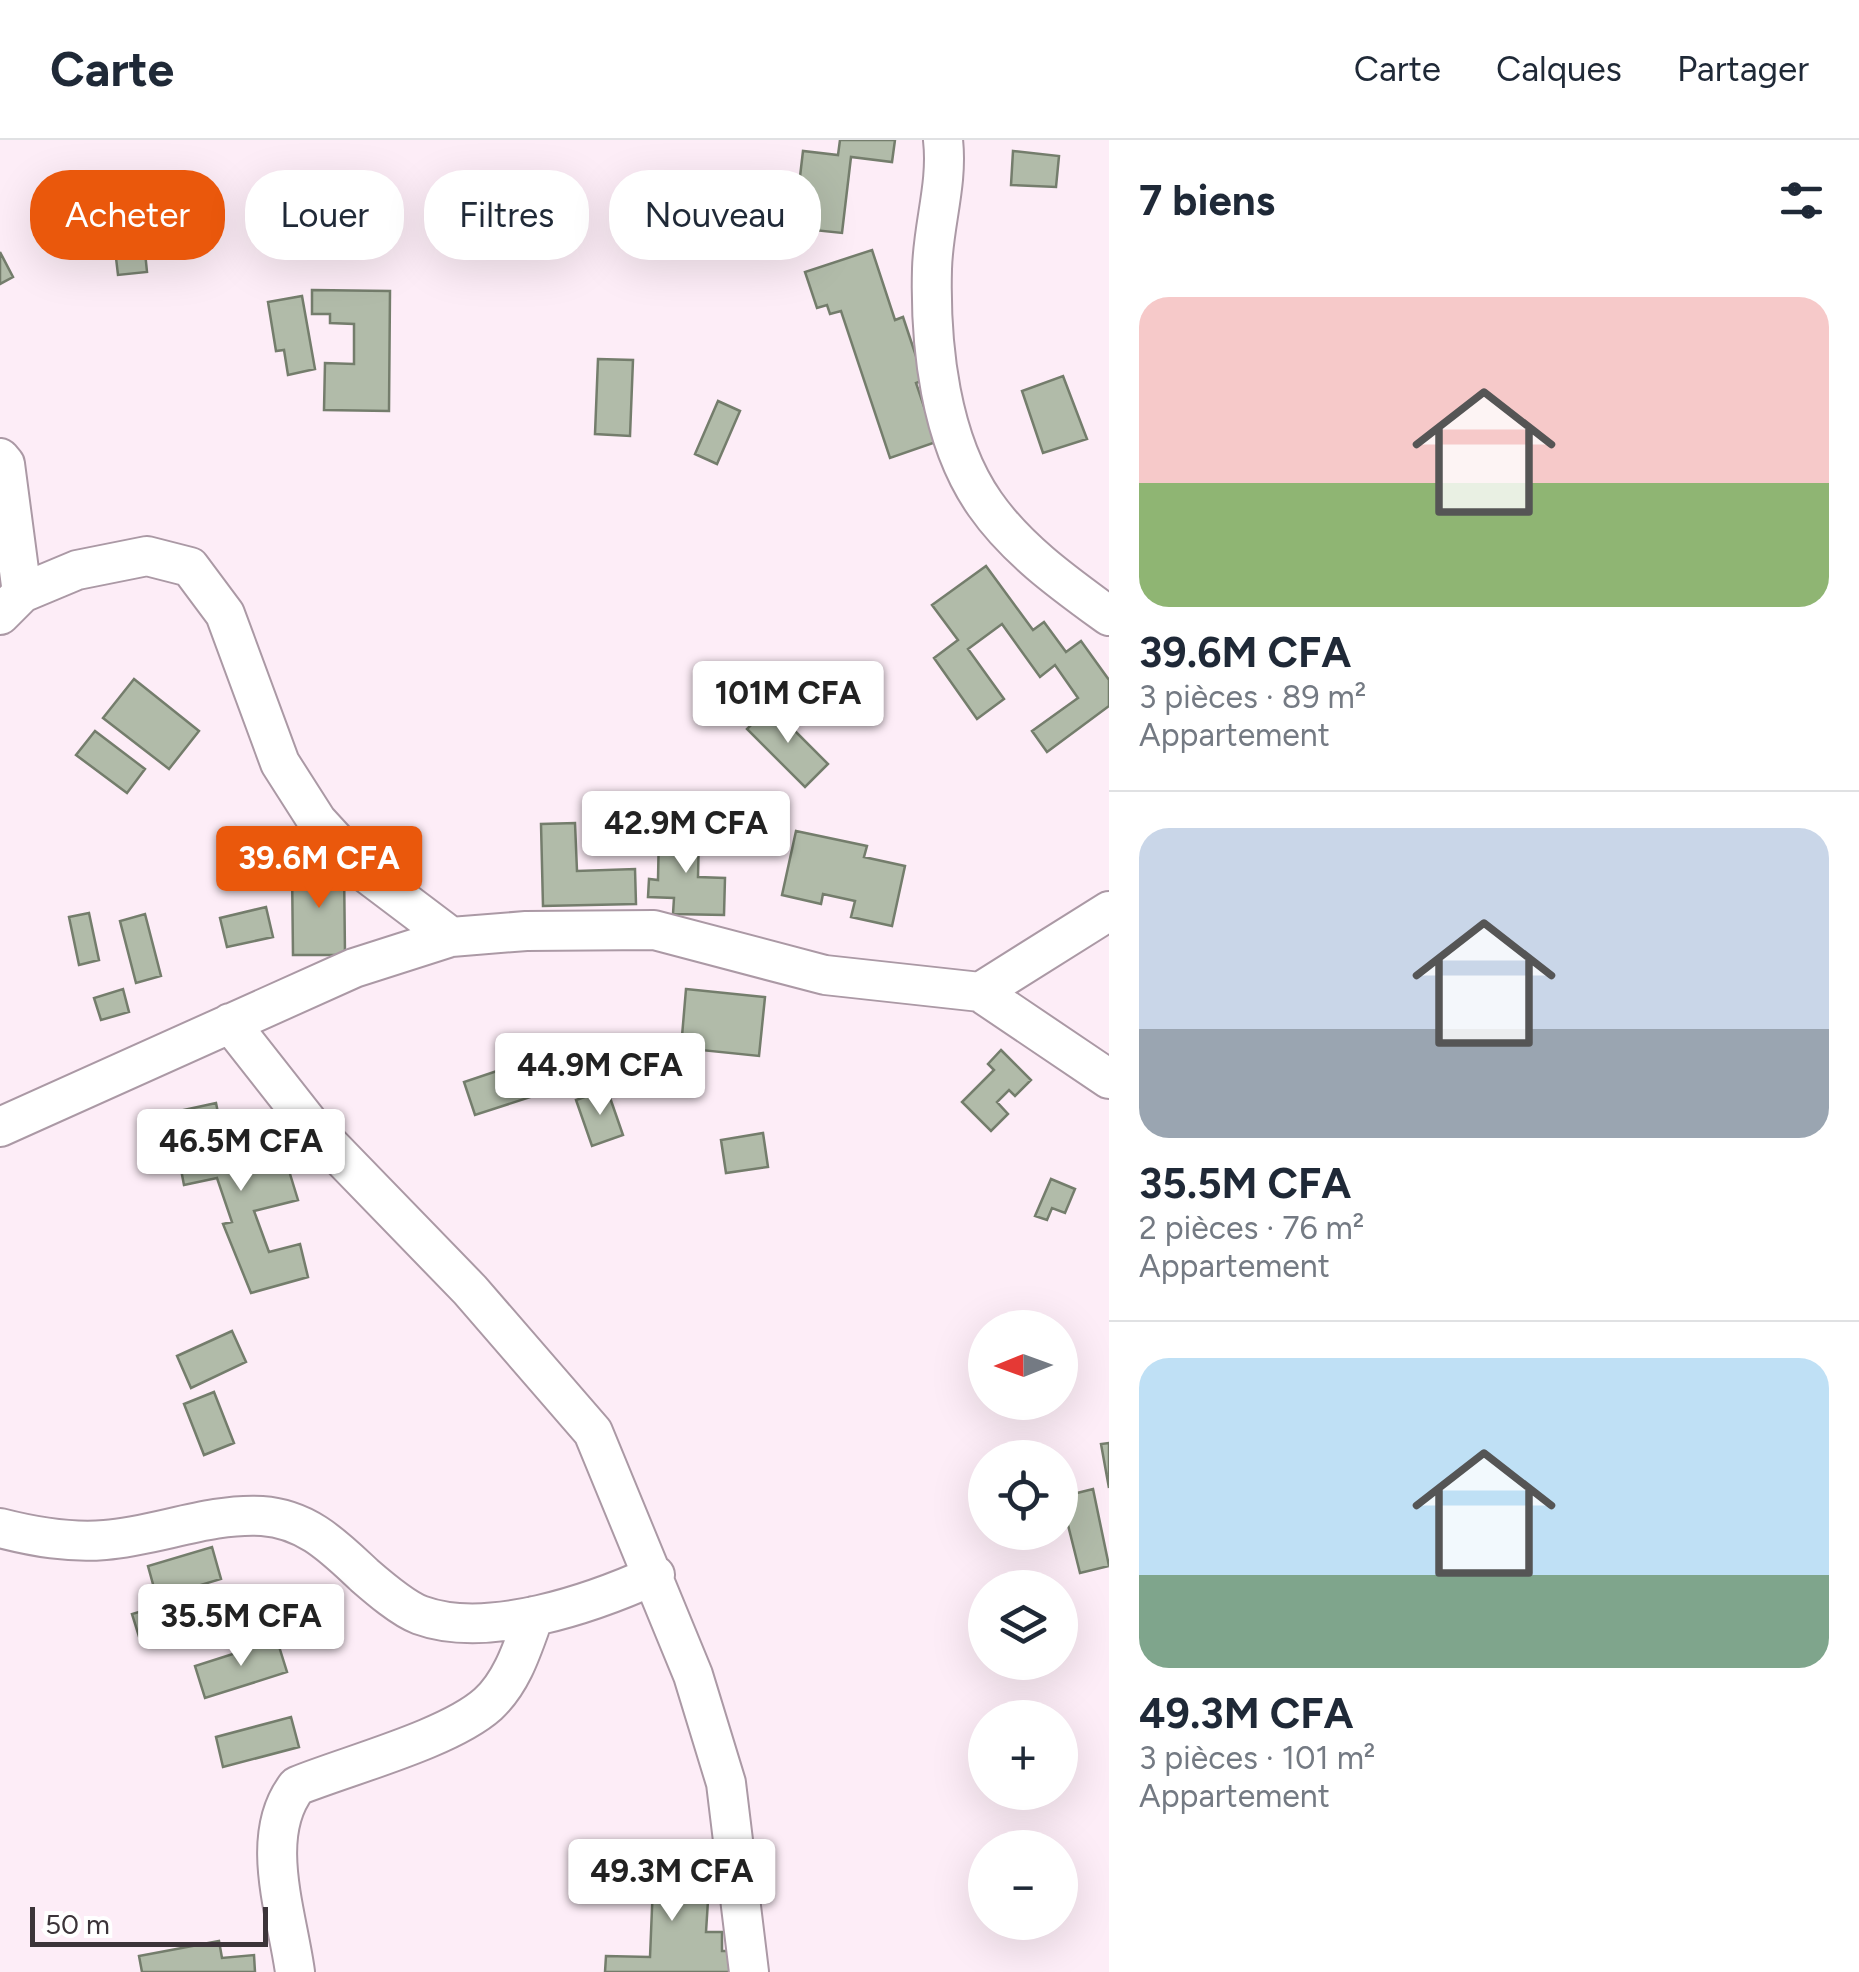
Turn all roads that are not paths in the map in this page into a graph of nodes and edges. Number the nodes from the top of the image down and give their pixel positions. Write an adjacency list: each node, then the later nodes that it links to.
1 (943, 140): 4 (street)
2 (0, 458): 3 (street)
3 (11, 604): 6 (street)
4 (1109, 616)
5 (1109, 911): 7 (street)
6 (452, 937): 7 (street); 8 (street)
7 (980, 992): 9 (street)
8 (230, 1024): 10 (street); 12 (street)
9 (1109, 1079)
10 (0, 1126)
11 (0, 1528): 13 (street)
12 (655, 1575): 13 (street); 15 (street)
13 (534, 1616): 14 (street)
14 (295, 1972)
15 (749, 1972)

